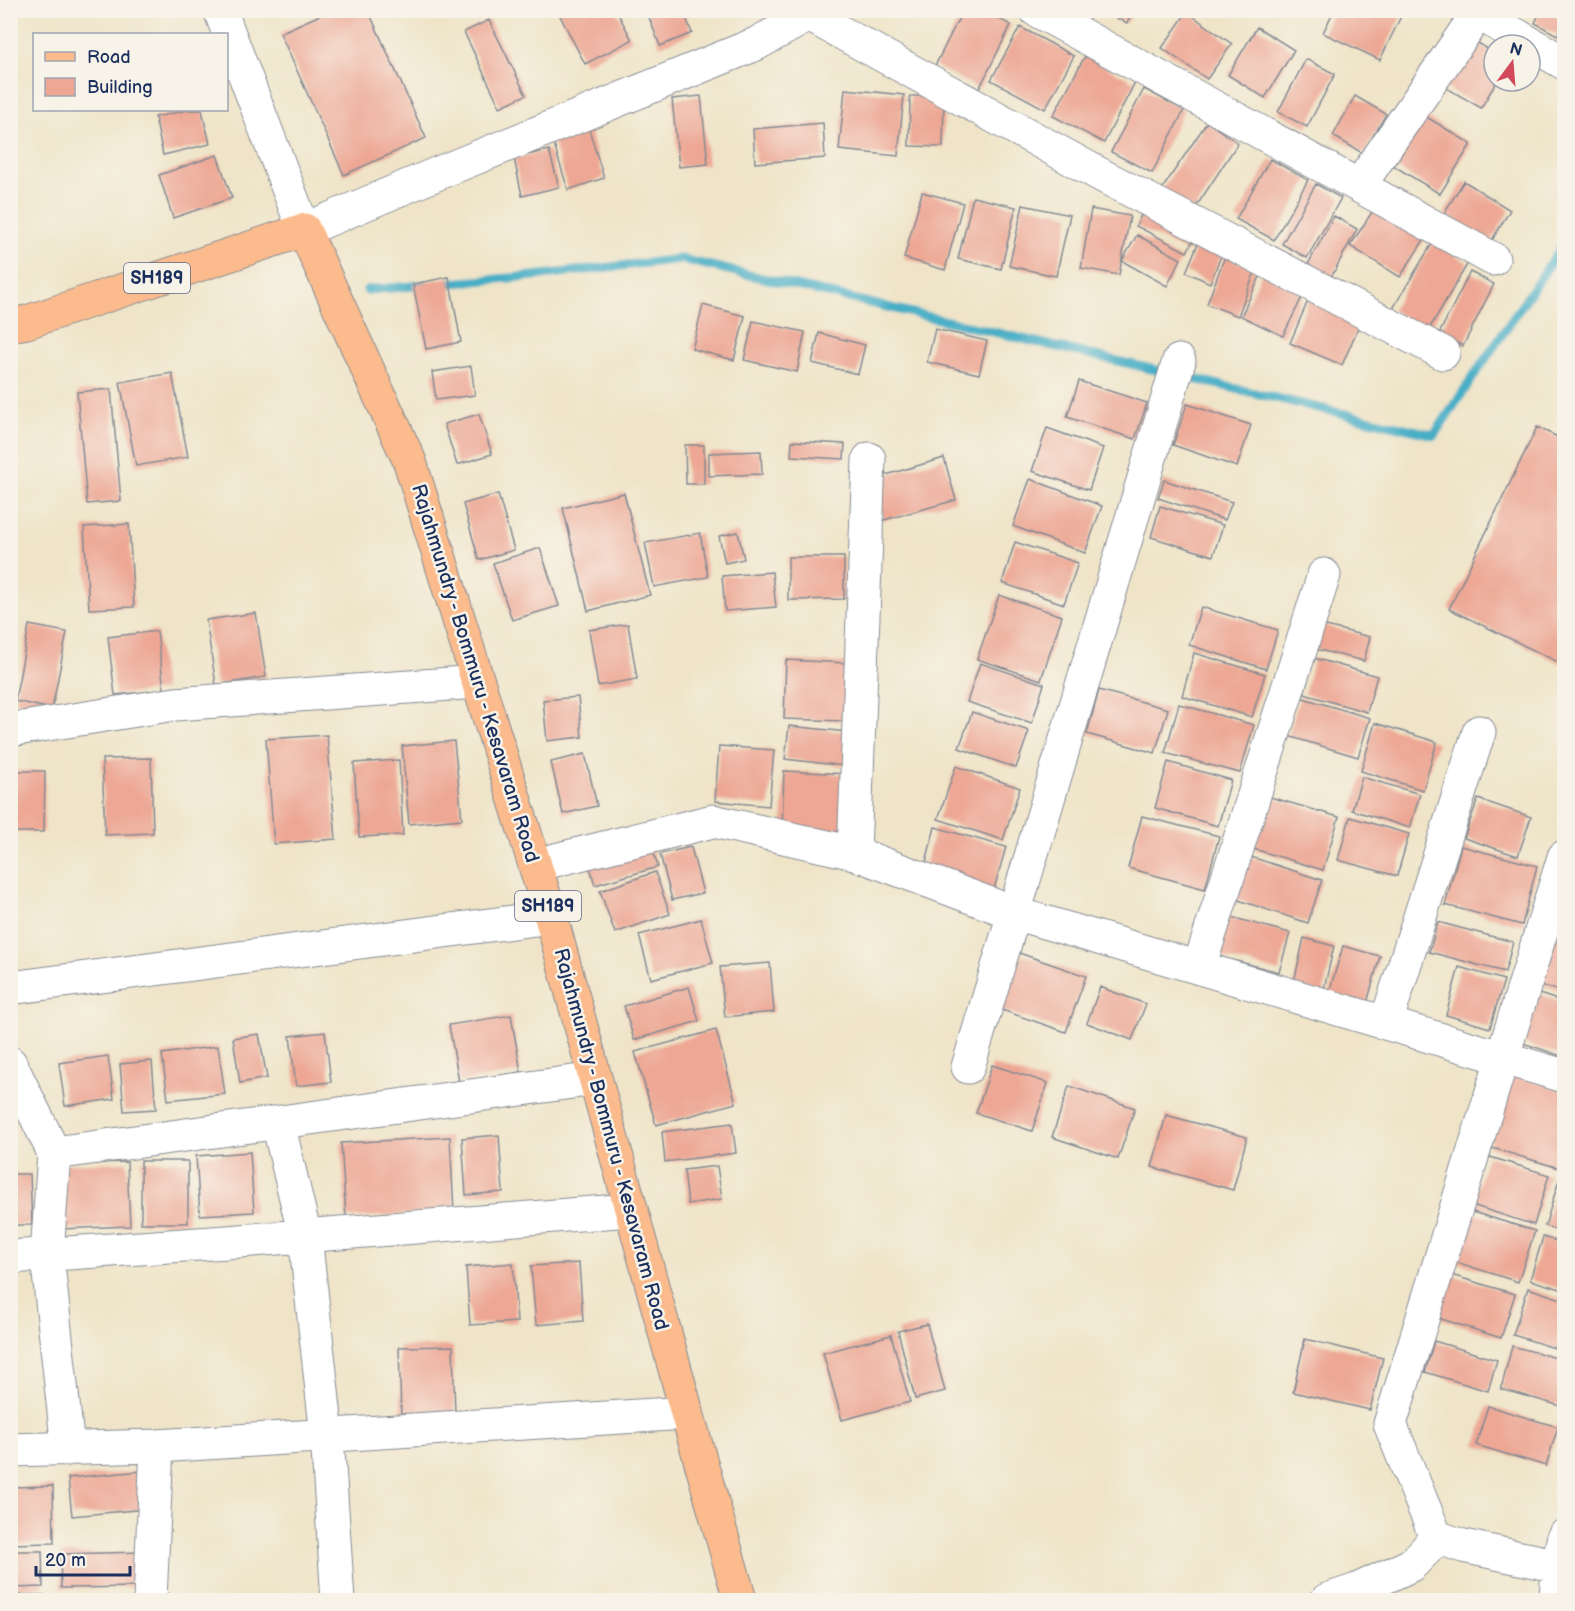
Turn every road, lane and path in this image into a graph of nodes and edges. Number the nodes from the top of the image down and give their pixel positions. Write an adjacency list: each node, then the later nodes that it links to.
1 (1036, 10): 6 (street)
2 (1475, 12): 5 (street); 6 (street)
3 (227, 13): 7 (street)
4 (813, 13): 7 (street); 10 (street)
5 (1564, 63)
6 (1359, 186): 8 (street)
7 (304, 230): 9 (main road, SH189); 14 (main road, Rajahmundry - Bommuru - Kesavaram Road / SH189)
8 (1493, 259)
9 (10, 325)
10 (1443, 353)
11 (1179, 360): 20 (street)
12 (869, 459): 17 (street)
13 (1324, 575): 22 (street)
14 (478, 682): 15 (street); 19 (main road, Rajahmundry - Bommuru - Kesavaram Road / SH189)
15 (10, 730)
16 (1479, 732): 24 (street)
17 (854, 853): 19 (street); 20 (street)
18 (1564, 856): 25 (street)
19 (535, 865): 21 (main road, Rajahmundry - Bommuru - Kesavaram Road / SH189)
20 (1014, 914): 22 (street); 27 (street)
21 (551, 917): 23 (street); 29 (main road, Rajahmundry - Bommuru - Kesavaram Road / SH189)
22 (1199, 968): 24 (street)
23 (10, 988)
24 (1386, 1023): 25 (street)
25 (1502, 1057): 28 (street); 41 (street)
26 (10, 1063): 31 (street)
27 (968, 1067)
28 (1564, 1076)
29 (595, 1079): 30 (street); 32 (main road, Rajahmundry - Bommuru - Kesavaram Road / SH189)
30 (278, 1123): 31 (street); 33 (street)
31 (54, 1153): 34 (street)
32 (631, 1210): 33 (street); 36 (main road, Rajahmundry - Bommuru - Kesavaram Road / SH189)
33 (305, 1236): 34 (street); 37 (street)
34 (47, 1255): 35 (street); 39 (street)
35 (10, 1257)
36 (687, 1413): 37 (street); 45 (main road, Rajahmundry - Bommuru - Kesavaram Road / SH189)
37 (327, 1436): 38 (street); 44 (street)
38 (158, 1446): 39 (street); 43 (street)
39 (68, 1449): 40 (street)
40 (10, 1450)
41 (1436, 1538): 42 (street); 46 (street)
42 (1562, 1556): 47 (street)
43 (150, 1600)
44 (338, 1600)
45 (740, 1600)
46 (1327, 1600)
47 (1556, 1600)

